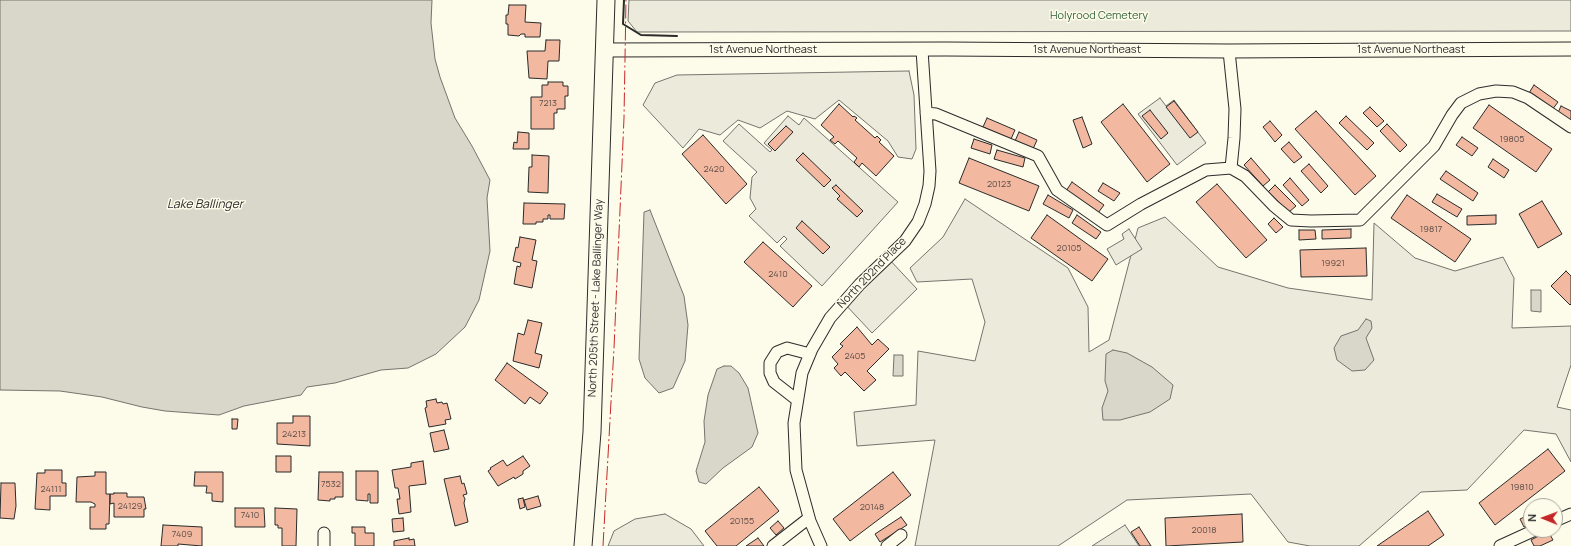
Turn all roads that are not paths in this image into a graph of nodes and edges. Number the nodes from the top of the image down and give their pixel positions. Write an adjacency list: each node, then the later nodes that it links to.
1 (606, 0): 3 (main road, North 205th Street - Lake Ballinger Way)
2 (1571, 49): 5 (street, 1st Avenue Northeast)
3 (604, 50): 4 (street, 1st Avenue Northeast); 16 (main road, North 205th Street - Lake Ballinger Way)
4 (922, 50): 5 (street, 1st Avenue Northeast); 6 (street, North 202nd Place)
5 (1229, 51): 8 (street)
6 (926, 113): 8 (street); 9 (street, North 202nd Place)
7 (1571, 127): 8 (street)
8 (1231, 168)
9 (810, 354): 10 (street, North 202nd Place); 10 (street)
10 (797, 400): 11 (street, North 202nd Place)
11 (809, 518): 17 (street); 18 (street, North 202nd Place)
12 (324, 533): 15 (street)
13 (901, 535): 19 (street)
14 (1523, 535): 20 (street)
15 (324, 546)
16 (583, 546)
17 (773, 546)
18 (821, 546)
19 (887, 546)
20 (1500, 546)

